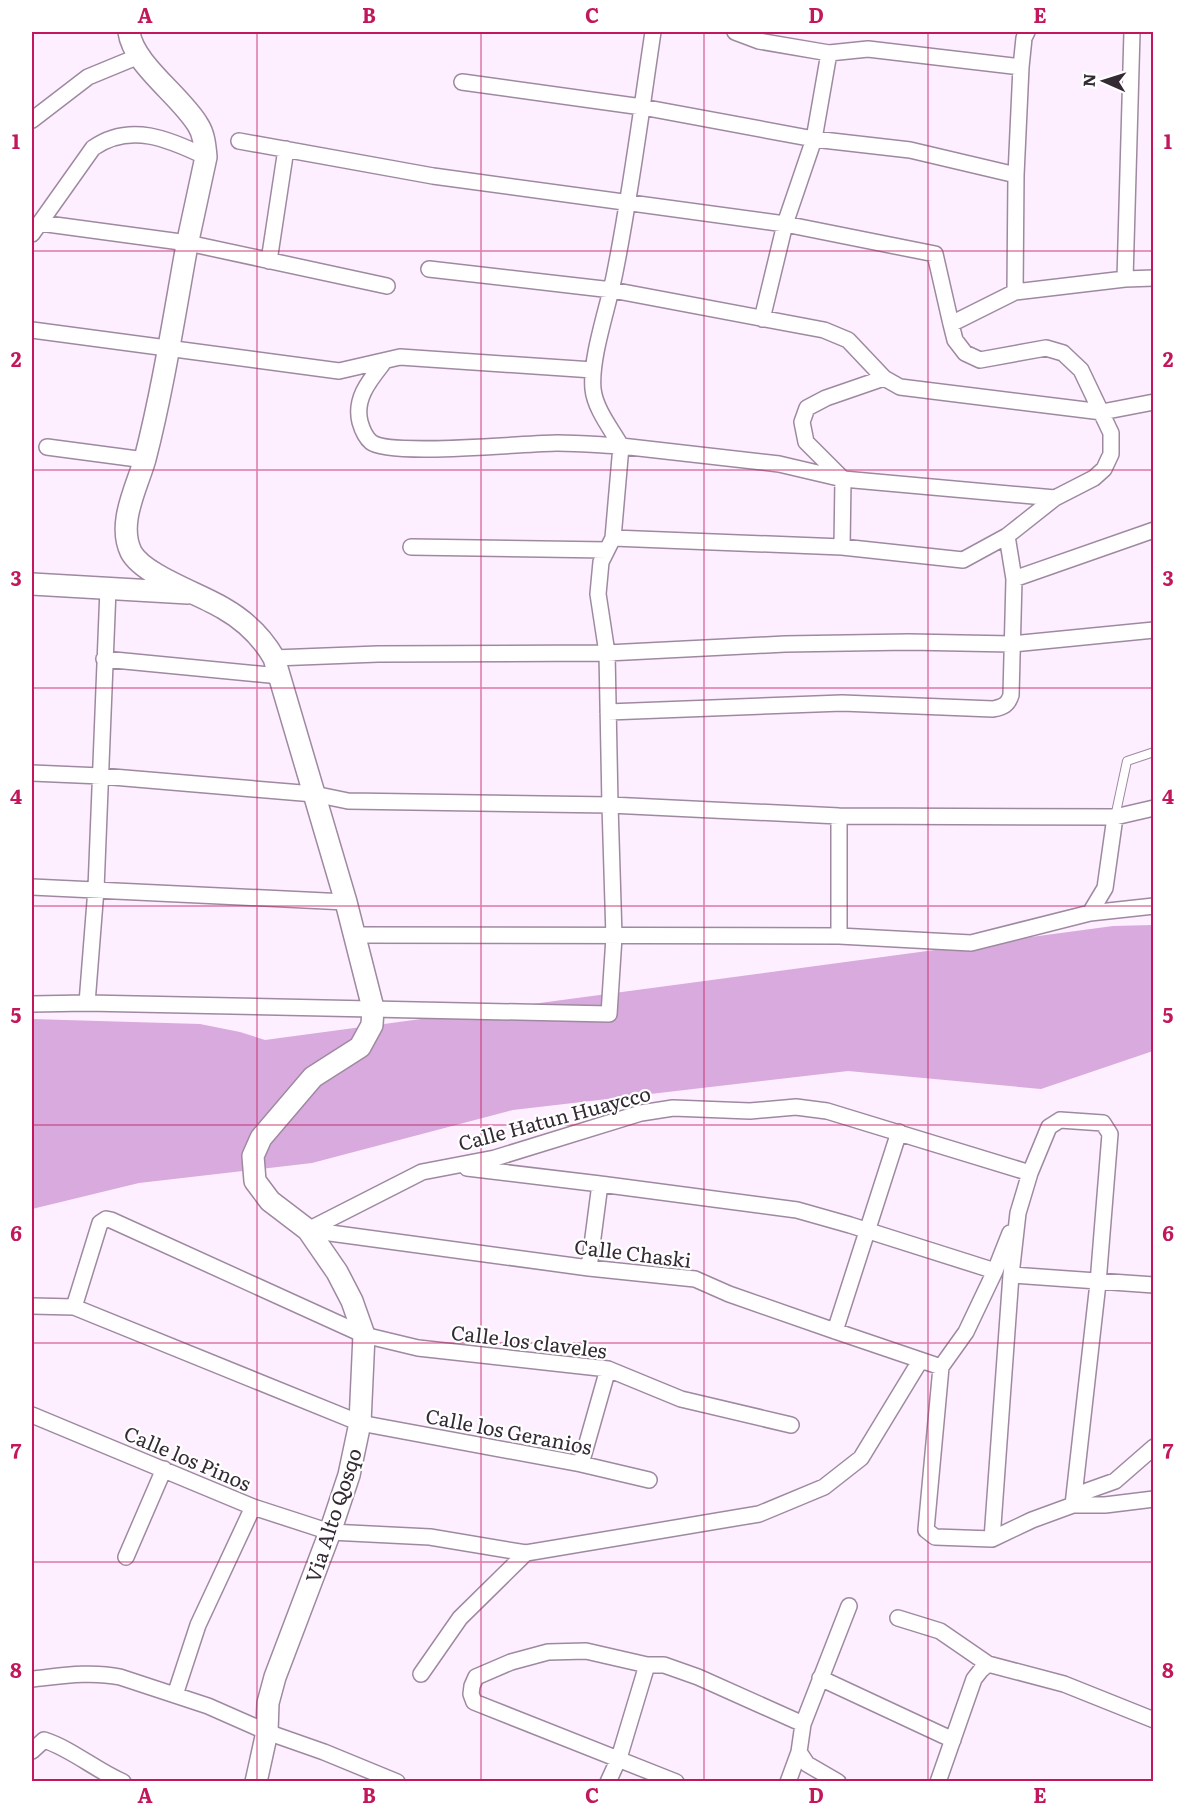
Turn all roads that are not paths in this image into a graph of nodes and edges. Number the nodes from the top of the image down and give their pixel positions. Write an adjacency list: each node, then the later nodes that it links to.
1 (129, 32): 7 (street)
2 (653, 32): 10 (street)
3 (735, 32): 6 (street)
4 (1027, 32): 8 (street)
5 (1132, 32): 24 (street)
6 (829, 53): 8 (street); 12 (street)
7 (139, 56): 11 (street); 15 (street)
8 (1021, 67): 16 (street)
9 (462, 82): 10 (street)
10 (642, 107): 12 (street); 17 (street)
11 (32, 120)
12 (814, 139): 16 (street); 18 (street)
13 (239, 141): 14 (street)
14 (286, 149): 17 (street); 21 (street)
15 (206, 157): 19 (street); 20 (street)
16 (1016, 175): 27 (street)
17 (629, 201): 18 (street); 26 (street)
18 (785, 224): 28 (street); 29 (street)
19 (36, 229): 20 (street)
20 (188, 243): 21 (street); 31 (street)
21 (268, 261): 25 (street)
22 (429, 269): 26 (street)
23 (1154, 278): 24 (street)
24 (1125, 279): 27 (street)
25 (387, 286)
26 (612, 290): 28 (street); 33 (street)
27 (1016, 292): 29 (street)
28 (762, 319): 34 (street)
29 (951, 324): 36 (street)
30 (32, 330): 31 (street)
31 (168, 349): 32 (street); 39 (street)
32 (384, 362): 33 (street); 37 (street)
33 (593, 370): 37 (street)
34 (884, 378): 36 (street); 40 (street)
35 (1154, 402): 36 (street)
36 (1102, 412): 41 (street)
37 (621, 446): 40 (street); 44 (street)
38 (47, 447): 39 (street)
39 (145, 460): 50 (street)
40 (843, 479): 41 (street); 46 (street)
41 (1055, 498): 43 (street)
42 (1154, 530): 47 (street)
43 (1007, 536): 46 (street); 47 (street)
44 (610, 544): 45 (street); 46 (street); 53 (street)
45 (411, 547)
46 (842, 548)
47 (1014, 579): 52 (street)
48 (32, 584): 49 (street)
49 (108, 589): 50 (street); 54 (street)
50 (192, 594): 55 (street)
51 (1154, 630): 52 (street)
52 (1011, 644): 53 (street); 56 (street)
53 (607, 653): 55 (street); 56 (street)
54 (104, 659): 55 (street); 59 (street)
55 (277, 667): 60 (street)
56 (608, 712): 61 (street)
57 (1154, 752): 64 (lane)
58 (32, 773): 59 (street)
59 (100, 776): 60 (street); 66 (street)
60 (314, 794): 61 (street); 67 (street)
61 (610, 805): 63 (street); 72 (street)
62 (1154, 808): 64 (street)
63 (839, 816): 64 (street); 71 (street)
64 (1115, 816): 69 (street)
65 (32, 887): 66 (street)
66 (96, 889): 67 (street); 73 (street)
67 (346, 902): 70 (street)
68 (1154, 906): 69 (street)
69 (1090, 913): 71 (street)
70 (354, 935): 72 (street); 75 (street)
71 (839, 936): 72 (street)
72 (614, 937): 75 (street)
73 (87, 1003): 74 (street); 75 (street)
74 (32, 1004)
75 (373, 1008): 81 (street, Via Alto Qosqo)
76 (899, 1132): 77 (street, Calle Hatun Huaycco); 78 (street, Calle Hatun Huaycco); 82 (street)
77 (451, 1166): 79 (street); 81 (street, Calle Hatun Huaycco)
78 (1030, 1173): 80 (street); 86 (street)
79 (600, 1184): 82 (street); 83 (street)
80 (1018, 1213): 84 (street); 85 (street)
81 (308, 1230): 83 (street, Calle Chaski); 91 (street, Via Alto Qosqo)
82 (867, 1230): 84 (street); 90 (street)
83 (589, 1268): 90 (street, Calle Chaski)
84 (995, 1271): 93 (street)
85 (1011, 1275): 86 (street); 106 (street)
86 (1098, 1283): 87 (street); 103 (street)
87 (1154, 1285)
88 (32, 1306): 89 (street)
89 (74, 1307): 91 (street, Calle los claveles); 96 (street, Calle los Geranios)
90 (835, 1331): 92 (street, Calle Chaski)
91 (364, 1335): 94 (street, Calle los claveles); 96 (street, Via Alto Qosqo)
92 (920, 1361): 93 (street, Calle Chaski); 107 (street, Calle los Pinos)
93 (941, 1367): 106 (street)
94 (608, 1369): 97 (street, Calle los claveles); 99 (street)
95 (32, 1415): 100 (street, Calle los Pinos)
96 (360, 1423): 99 (street, Calle los Geranios); 105 (street, Via Alto Qosqo)
97 (791, 1425)
98 (1154, 1447): 103 (street)
99 (581, 1464): 101 (street, Calle los Geranios)
100 (164, 1469): 104 (street, Calle los Pinos); 108 (street)
101 (649, 1480)
102 (1154, 1499): 103 (street)
103 (1073, 1505): 106 (street)
104 (253, 1507): 105 (street, Calle los Pinos); 116 (street)
105 (330, 1532): 107 (street, Calle los Pinos); 119 (street, Via Alto Qosqo)
106 (992, 1539)
107 (526, 1553): 113 (street)
108 (126, 1557)
109 (849, 1606): 114 (street)
110 (898, 1618): 111 (street)
111 (988, 1664): 117 (street); 120 (street)
112 (647, 1665): 118 (street); 123 (street); 123 (street)
113 (421, 1674)
114 (820, 1678): 118 (street); 120 (street)
115 (32, 1679): 116 (street)
116 (176, 1695): 119 (street)
117 (1154, 1720)
118 (803, 1724): 122 (street)
119 (267, 1732): 125 (street, Via Alto Qosqo); 126 (street)
120 (953, 1740): 131 (street)
121 (32, 1751): 124 (street)
122 (799, 1752): 129 (street); 130 (street)
123 (619, 1758): 127 (street); 128 (street)
124 (113, 1780)
125 (256, 1782)
126 (397, 1782)
127 (608, 1782)
128 (676, 1782)
129 (788, 1782)
130 (838, 1782)
131 (938, 1782)

